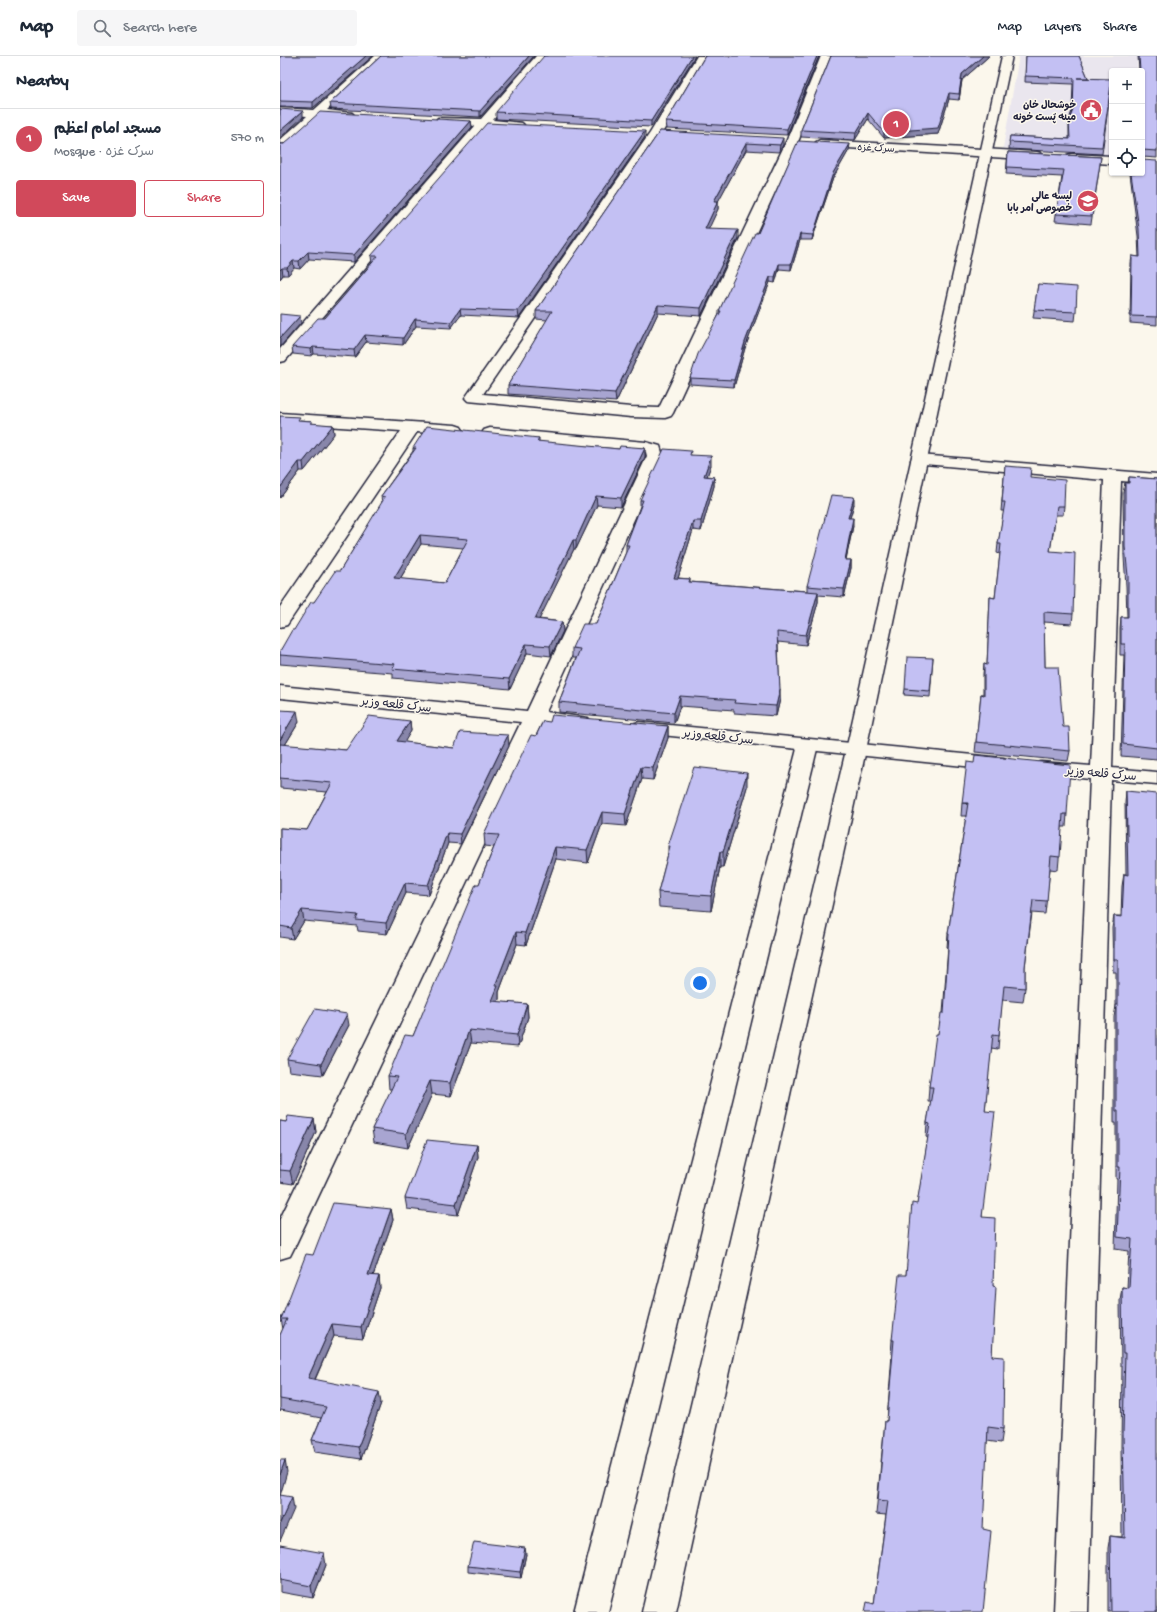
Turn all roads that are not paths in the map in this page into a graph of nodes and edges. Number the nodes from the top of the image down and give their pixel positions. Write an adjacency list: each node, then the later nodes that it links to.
1 (381, 56): 7 (street)
2 (542, 56): 10 (street)
3 (702, 56): 13 (street)
4 (826, 56): 16 (street)
5 (1007, 56): 18 (street)
6 (280, 112): 7 (street)
7 (316, 114): 8 (street); 17 (street)
8 (362, 116)
9 (431, 120): 10 (street)
10 (485, 123): 11 (street); 20 (street)
11 (532, 126)
12 (641, 132): 13 (street)
13 (656, 133): 14 (street); 16 (street)
14 (671, 134)
15 (777, 141): 16 (street, سرک غزه)
16 (792, 142): 18 (street, سرک غزه)
17 (280, 146)
18 (987, 153): 19 (street, سرک غزه); 23 (street)
19 (1109, 160)
20 (280, 358)
21 (280, 418): 22 (street)
22 (412, 427): 26 (street); 28 (street)
23 (919, 460): 24 (street); 32 (street)
24 (1114, 476): 25 (street); 33 (street)
25 (1157, 479)
26 (280, 621)
27 (280, 692): 28 (street, سرک قلعه وزیر)
28 (534, 717): 29 (street, سرک قلعه وزیر); 35 (street)
29 (597, 724)
30 (620, 726): 31 (street, سرک قلعه وزیر)
31 (808, 745): 32 (street, سرک قلعه وزیر); 36 (street)
32 (856, 750): 33 (street, سرک قلعه وزیر); 37 (street)
33 (1101, 774): 34 (street, سرک قلعه وزیر); 38 (street)
34 (1157, 778)
35 (280, 1248)
36 (591, 1612)
37 (659, 1612)
38 (1071, 1612)

